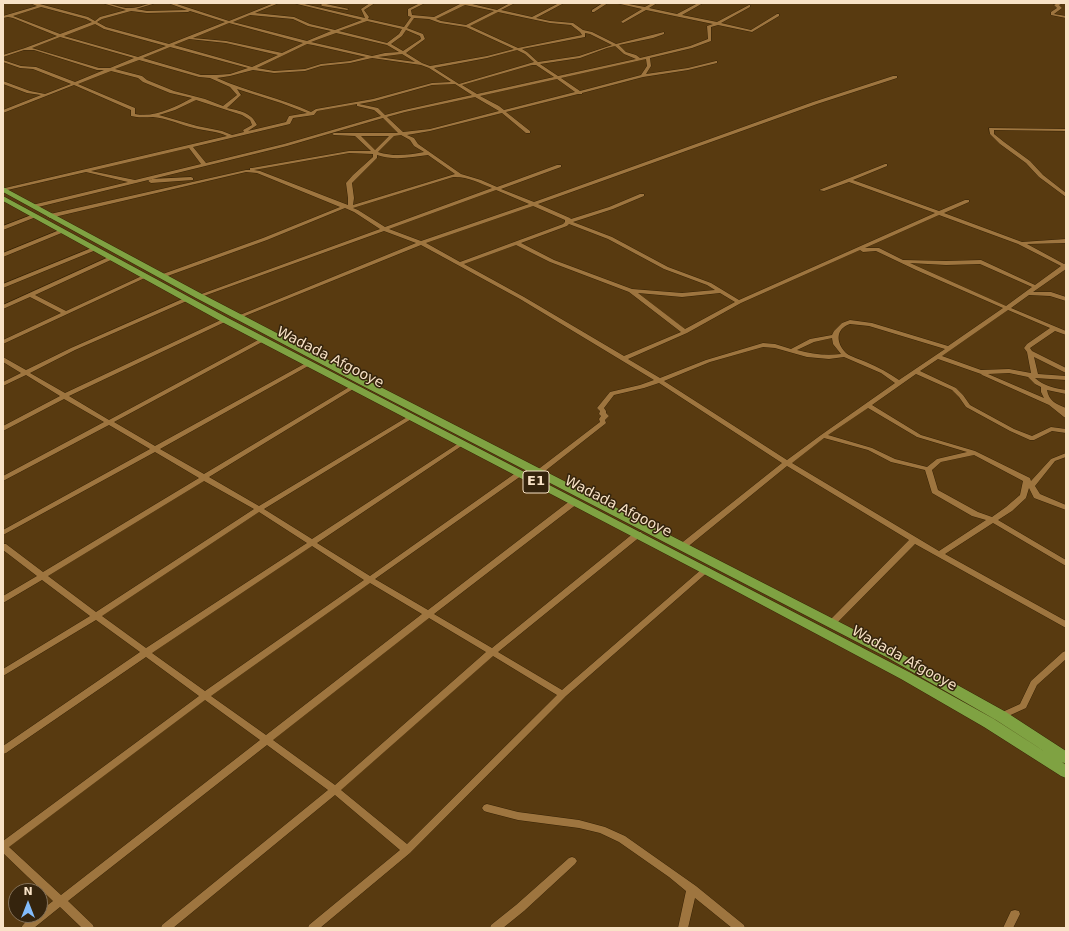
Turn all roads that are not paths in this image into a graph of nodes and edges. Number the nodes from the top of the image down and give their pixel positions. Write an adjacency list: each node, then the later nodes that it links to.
1 (32, 3): 19 (street)
2 (49, 3): 19 (street)
3 (104, 3): 23 (street)
4 (154, 3): 23 (street)
5 (170, 3): 24 (street)
6 (277, 3): 27 (street)
7 (295, 3): 35 (street)
8 (326, 3): 21 (street)
9 (373, 3): 35 (street)
10 (423, 3): 31 (street)
11 (464, 3): 25 (street); 33 (street)
12 (513, 3): 25 (street)
13 (562, 3): 34 (street)
14 (606, 3): 26 (street)
15 (618, 3): 22 (street)
16 (655, 3): 22 (street)
17 (701, 3): 30 (street)
18 (1061, 3): 32 (street)
19 (40, 6): 29 (street); 36 (street)
20 (749, 6): 39 (street)
21 (347, 9)
22 (645, 9): 30 (street); 38 (street)
23 (132, 10): 24 (street); 36 (street)
24 (194, 11): 37 (street)
25 (496, 11): 34 (street); 40 (street)
26 (593, 11)
27 (247, 14): 37 (street); 42 (street)
28 (778, 15): 39 (street)
29 (5, 16): 45 (street)
30 (677, 16): 39 (street)
31 (413, 17): 33 (street); 41 (street)
32 (1066, 17)
33 (430, 18): 40 (street)
34 (533, 18): 43 (street)
35 (365, 20): 41 (street); 42 (street)
36 (95, 22): 45 (street); 50 (street)
37 (228, 22): 46 (street); 47 (street)
38 (623, 22)
39 (718, 24): 56 (street)
40 (467, 26): 52 (street)
41 (404, 28): 48 (street); 53 (street)
42 (338, 31): 47 (street); 48 (street)
43 (582, 31): 49 (street); 52 (street)
44 (663, 33): 49 (street)
45 (58, 35): 51 (street); 57 (street)
46 (186, 39): 50 (street); 54 (street)
47 (308, 42): 54 (street); 58 (street)
48 (388, 44): 53 (street)
49 (616, 45): 59 (street); 62 (street)
50 (169, 46): 57 (street); 65 (street)
51 (26, 48): 55 (street); 66 (street)
52 (519, 49): 62 (street); 64 (street)
53 (403, 53): 58 (street); 63 (street)
54 (281, 54): 65 (street)
55 (3, 56)
56 (648, 57): 59 (street); 67 (street)
57 (139, 58): 66 (street); 68 (street)
58 (371, 58): 63 (street); 65 (street)
59 (639, 59): 70 (street)
60 (3, 61): 72 (street)
61 (716, 62): 67 (street)
62 (537, 63): 70 (street); 73 (street)
63 (422, 64): 64 (street)
64 (430, 67): 73 (street)
65 (253, 68): 68 (street)
66 (110, 70): 72 (street); 80 (street)
67 (643, 76): 77 (street)
68 (212, 77): 75 (street)
69 (895, 77): 114 (street)
70 (558, 78): 77 (street); 79 (street)
71 (3, 82): 74 (street)
72 (74, 84): 78 (street); 86 (street)
73 (458, 84): 79 (street); 81 (street)
74 (10, 85): 76 (street); 78 (street)
75 (232, 86): 82 (street); 85 (street)
76 (3, 87)
77 (580, 93): 84 (street)
78 (45, 95): 83 (street)
79 (476, 96): 84 (street); 87 (street)
80 (196, 98): 82 (street); 86 (street)
81 (345, 106): 85 (street); 87 (street)
82 (224, 108): 90 (street)
83 (3, 112)
84 (504, 112): 89 (street); 92 (street)
85 (312, 114): 90 (street)
86 (152, 115): 95 (street)
87 (384, 117): 91 (street); 92 (street)
88 (1066, 130): 112 (street)
89 (528, 132)
90 (239, 134): 95 (street)
91 (328, 134): 93 (street); 99 (street)
92 (402, 134): 94 (street); 97 (street)
93 (357, 135): 94 (street); 98 (street)
94 (393, 135): 98 (street)
95 (230, 136): 96 (street)
96 (190, 146): 99 (street); 103 (street)
97 (429, 153): 98 (street); 104 (street)
98 (375, 154): 102 (street); 115 (street)
99 (204, 164): 107 (street)
100 (885, 165): 106 (street)
101 (559, 166): 108 (street)
102 (246, 170): 105 (street); 115 (street)
103 (85, 172): 107 (street); 110 (street)
104 (459, 175): 108 (street); 115 (street)
105 (207, 178): 107 (street); 118 (street)
106 (849, 180): 109 (street); 117 (street)
107 (135, 181): 116 (street)
108 (495, 188): 114 (street); 121 (street)
109 (822, 190)
110 (4, 195): 116 (highway, Wadada Afgooye / E1)
111 (642, 195): 119 (street)
112 (1066, 195)
113 (967, 201): 117 (street)
114 (534, 204): 119 (street); 124 (street)
115 (347, 207): 121 (street); 135 (street)
116 (34, 211): 118 (highway, Wadada Afgooye / E1); 120 (street); 122 (highway, Wadada Afgooye / E1)
117 (939, 213): 126 (street); 128 (street)
118 (50, 216): 135 (highway, Wadada Afgooye / E1)
119 (568, 222): 125 (street); 139 (street)
120 (3, 228)
121 (386, 230): 124 (street); 142 (street)
122 (62, 231): 127 (highway, Wadada Afgooye / E1); 129 (street)
123 (1066, 241): 126 (street)
124 (421, 243): 132 (street); 149 (street)
125 (516, 243): 132 (street); 138 (street)
126 (1020, 243): 133 (street)
127 (94, 249): 130 (highway, Wadada Afgooye / E1); 136 (street)
128 (858, 251): 131 (street); 145 (street)
129 (3, 255)
130 (111, 258): 134 (highway, Wadada Afgooye / E1); 141 (street)
131 (903, 261): 137 (street); 147 (street)
132 (459, 264): 163 (street)
133 (1066, 266): 137 (street)
134 (146, 276): 143 (highway, Wadada Afgooye / E1); 148 (street)
135 (162, 276): 142 (highway, Wadada Afgooye / E1)
136 (3, 286)
137 (1036, 286): 140 (street)
138 (631, 291): 139 (street); 152 (street)
139 (721, 291): 145 (street)
140 (1027, 293): 144 (street); 147 (street)
141 (31, 295): 146 (street); 148 (street)
142 (199, 296): 149 (highway, Wadada Afgooye / E1)
143 (187, 299): 150 (highway, Wadada Afgooye / E1); 168 (street)
144 (1066, 299)
145 (739, 302): 152 (street)
146 (3, 307)
147 (1007, 308): 151 (street); 157 (street)
148 (66, 313): 156 (street)
149 (238, 317): 193 (highway, Wadada Afgooye / E1)
150 (225, 320): 155 (highway, Wadada Afgooye / E1); 177 (street)
151 (1055, 328): 153 (street); 159 (street)
152 (685, 332): 163 (street)
153 (1066, 333)
154 (834, 336): 157 (street); 158 (street); 160 (street)
155 (262, 340): 164 (highway, Wadada Afgooye / E1); 183 (street)
156 (3, 342)
157 (949, 348): 161 (street)
158 (793, 350): 160 (street); 171 (street)
159 (1030, 352): 165 (street); 169 (street)
160 (845, 355): 172 (street)
161 (937, 356): 166 (street); 167 (street)
162 (3, 359): 168 (street)
163 (623, 359): 171 (street)
164 (308, 364): 174 (highway, Wadada Afgooye / E1); 188 (street)
165 (1066, 371)
166 (916, 372): 172 (street); 185 (street)
167 (980, 372): 169 (street); 178 (street)
168 (27, 373): 173 (street); 177 (street)
169 (1033, 375): 170 (street); 175 (street)
170 (1066, 378)
171 (659, 380): 191 (street); 193 (street)
172 (900, 382): 179 (street)
173 (3, 384)
174 (352, 386): 182 (highway, Wadada Afgooye / E1); 195 (street)
175 (1044, 386): 176 (street); 178 (street)
176 (1066, 392)
177 (64, 396): 183 (street); 184 (street)
178 (1050, 403): 180 (street); 181 (street)
179 (868, 405): 186 (street); 189 (street)
180 (1066, 410)
181 (1066, 416)
182 (411, 417): 187 (highway, Wadada Afgooye / E1); 200 (street)
183 (108, 422): 188 (street); 196 (street)
184 (3, 429)
185 (1066, 431)
186 (824, 436): 191 (street); 192 (street)
187 (461, 444): 194 (highway, Wadada Afgooye / E1); 205 (street)
188 (156, 449): 195 (street); 202 (street)
189 (975, 453): 192 (street); 197 (street)
190 (1066, 455): 197 (street)
191 (787, 463): 204 (street); 207 (street)
192 (928, 469): 201 (street)
193 (538, 473): 207 (highway, Wadada Afgooye / E1)
194 (519, 474): 198 (highway, Wadada Afgooye / E1); 212 (street)
195 (204, 477): 200 (street); 211 (street)
196 (3, 479)
197 (1029, 483): 199 (street); 201 (street)
198 (574, 502): 203 (highway, Wadada Afgooye / E1); 214 (street)
199 (1066, 508)
200 (259, 509): 205 (street); 215 (street)
201 (993, 520): 208 (street); 209 (street)
202 (3, 533)
203 (638, 534): 210 (highway, Wadada Afgooye / E1); 219 (street)
204 (914, 540): 208 (street); 216 (street)
205 (312, 542): 212 (street); 218 (street)
206 (3, 546): 211 (street)
207 (682, 547): 216 (highway, Wadada Afgooye / E1)
208 (940, 554): 217 (street)
209 (1066, 563)
210 (706, 570): 222 (street); 228 (highway, Wadada Afgooye / E1)
211 (43, 576): 213 (street); 215 (street)
212 (369, 579): 214 (street); 223 (street)
213 (3, 600)
214 (427, 613): 219 (street); 225 (street)
215 (96, 616): 218 (street); 221 (street)
216 (832, 624): 224 (highway, Wadada Afgooye / E1)
217 (1066, 625)
218 (147, 652): 223 (street); 226 (street)
219 (492, 652): 222 (street); 229 (street)
220 (1066, 654): 224 (street)
221 (3, 673)
222 (562, 694): 232 (street)
223 (206, 695): 225 (street); 231 (street)
224 (1001, 716): 227 (highway, Wadada Afgooye / E1)
225 (268, 740): 229 (street); 235 (street)
226 (3, 751)
227 (1066, 758)
228 (1066, 772)
229 (335, 790): 232 (street); 239 (street)
230 (487, 808): 234 (street)
231 (3, 847): 235 (street)
232 (407, 850): 240 (street)
233 (572, 861): 241 (street)
234 (692, 889): 242 (street); 243 (street)
235 (60, 901): 237 (street); 238 (street)
236 (1016, 914): 244 (street)
237 (26, 928)
238 (89, 928)
239 (166, 928)
240 (313, 928)
241 (495, 928)
242 (683, 928)
243 (740, 928)
244 (1008, 928)

